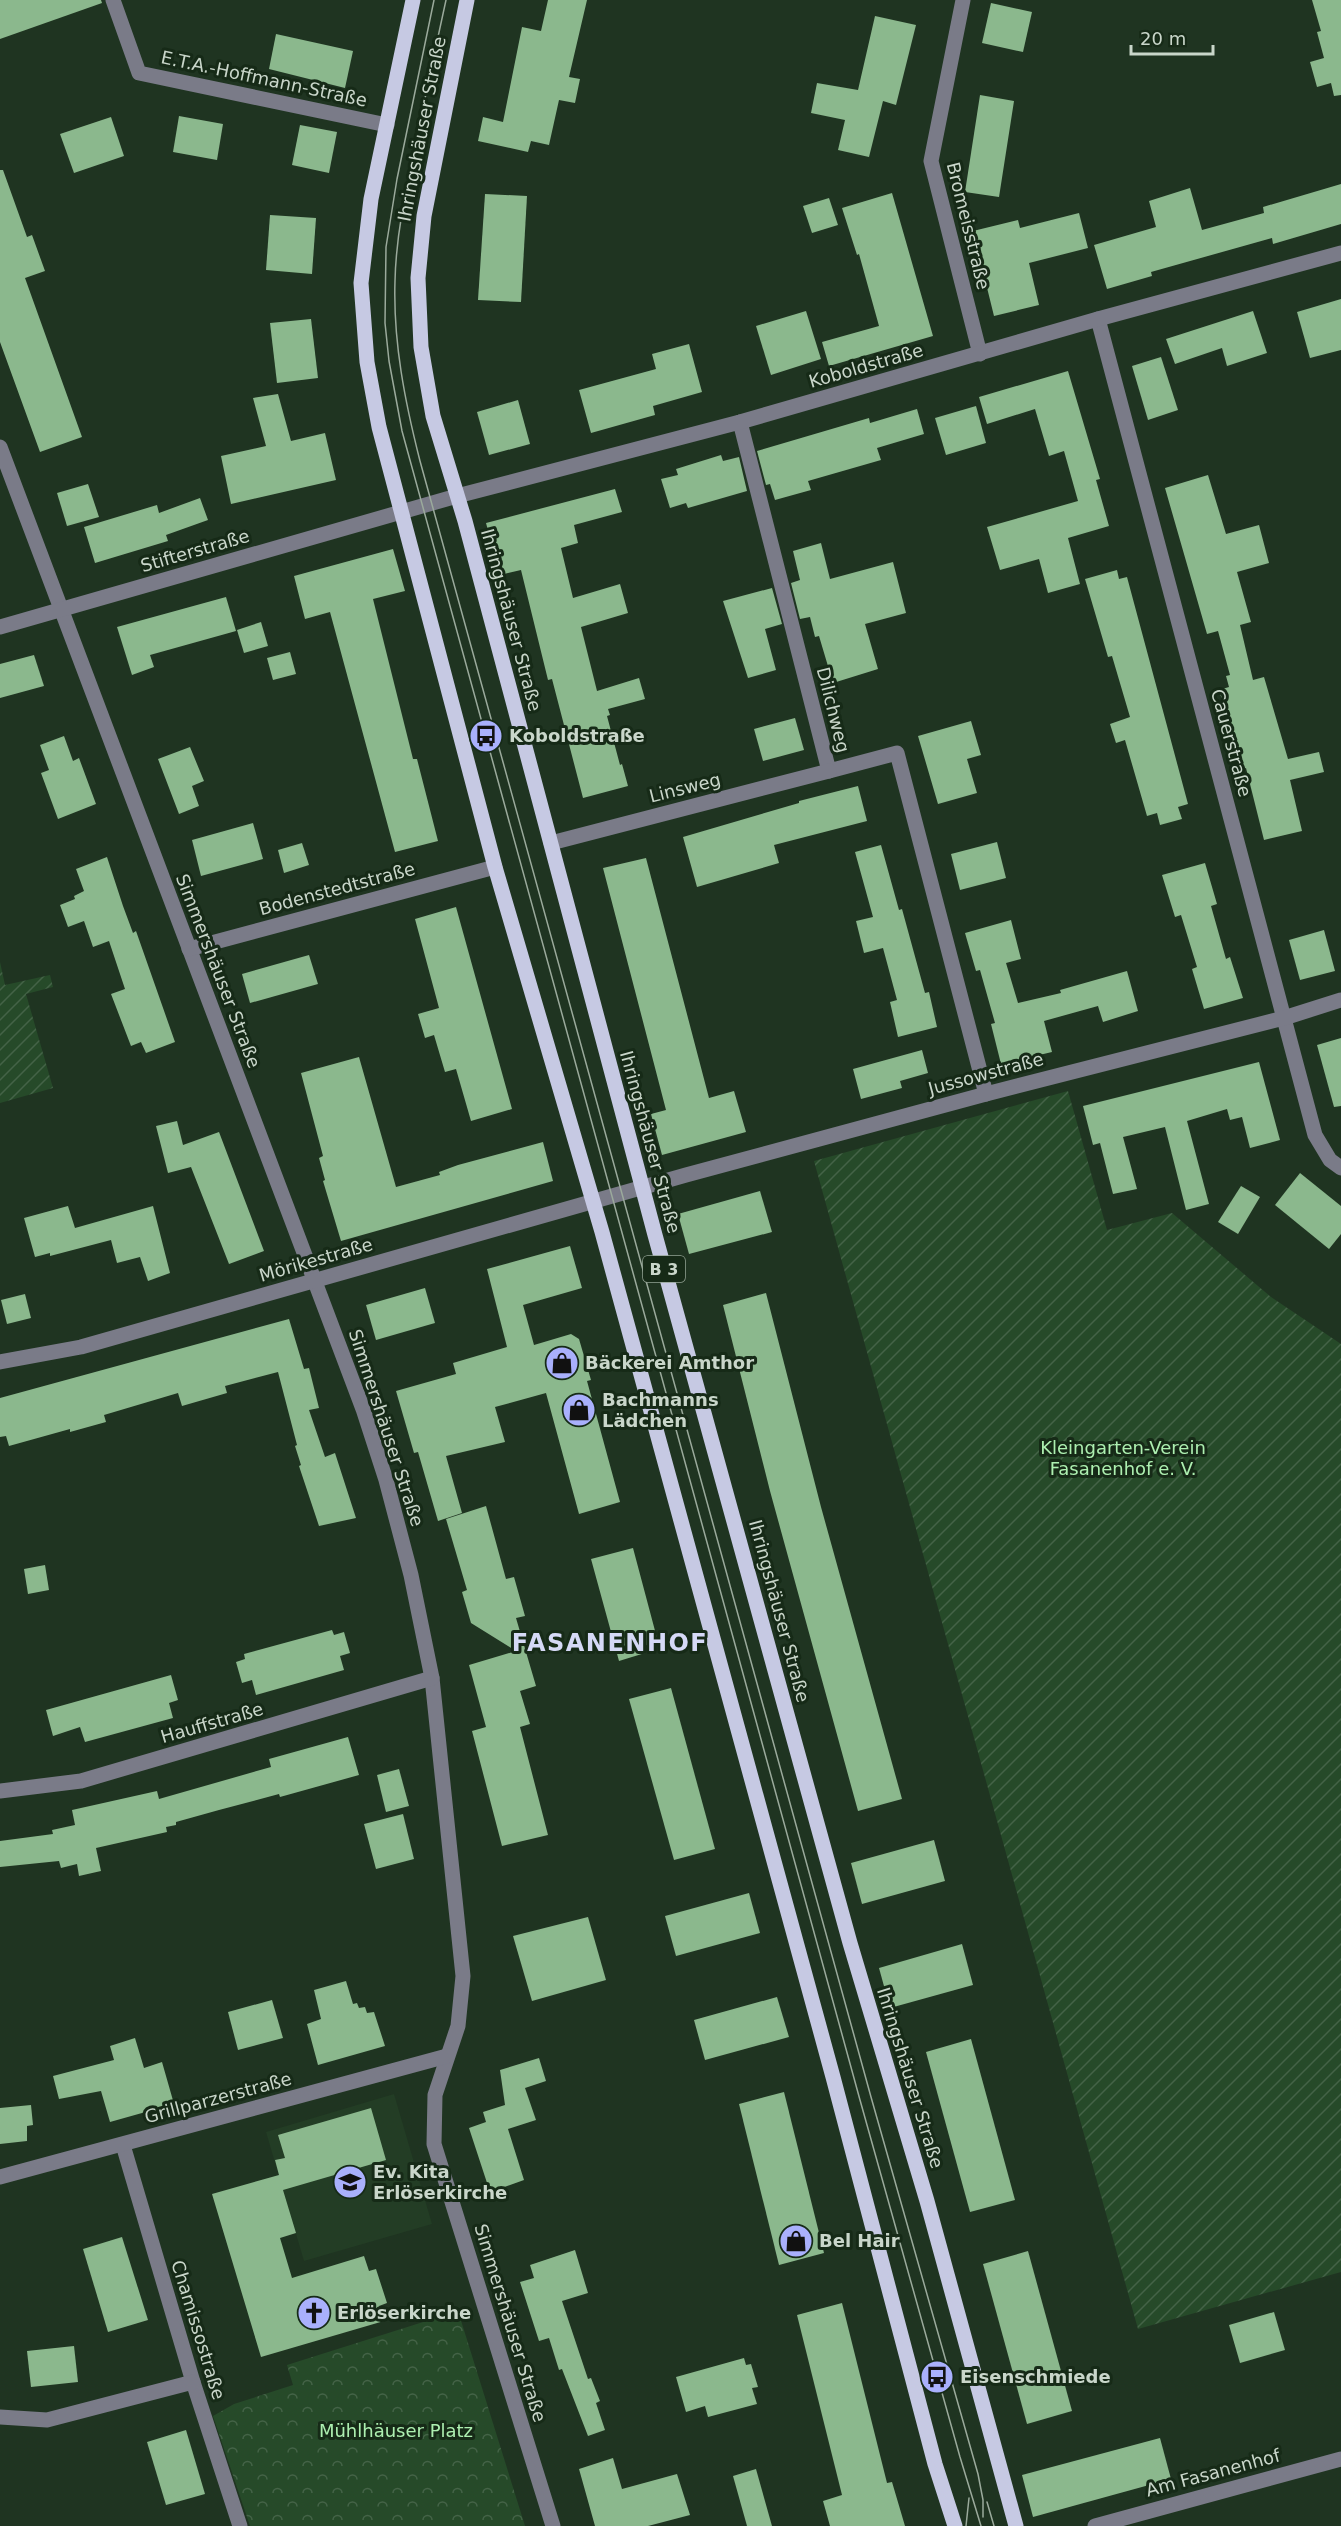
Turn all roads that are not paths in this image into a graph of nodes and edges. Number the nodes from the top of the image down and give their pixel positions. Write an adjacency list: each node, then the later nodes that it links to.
1 (113, 0): 5 (street, E.T.A.-Hoffmann-Straße)
2 (413, 0): 5 (main road, Ihringshäuser Straße / B 3)
3 (467, 0): 11 (main road, Ihringshäuser Straße / B 3)
4 (963, 0): 8 (street, Bromeisstraße)
5 (387, 125): 12 (main road, Ihringshäuser Straße / B 3)
6 (1341, 253): 7 (street, Koboldstraße)
7 (1098, 319): 8 (street, Koboldstraße); 20 (street, Cauerstraße)
8 (980, 354): 9 (street, Koboldstraße)
9 (740, 422): 11 (street, Koboldstraße); 15 (street, Dilichweg)
10 (0, 447): 13 (street, Simmershäuser Straße)
11 (457, 496): 12 (street, Koboldstraße); 16 (main road, Ihringshäuser Straße / B 3)
12 (400, 512): 13 (street, Stifterstraße); 17 (main road, Ihringshäuser Straße / B 3)
13 (62, 610): 14 (street, Stifterstraße); 18 (street, Simmershäuser Straße)
14 (0, 627)
15 (829, 771): 16 (street, Linsweg); 21 (street, Dilichweg)
16 (551, 843): 23 (main road, Ihringshäuser Straße / B 3)
17 (495, 867): 18 (street, Bodenstedtstraße); 24 (main road, Ihringshäuser Straße / B 3)
18 (189, 949): 25 (street, Simmershäuser Straße)
19 (1341, 1000): 20 (street, Jussowstraße)
20 (1284, 1018): 21 (street, Jussowstraße); 22 (street, Cauerstraße)
21 (986, 1094): 23 (street, Jussowstraße)
22 (1341, 1168)
23 (642, 1188): 24 (street, Mörikestraße); 38 (main road, Ihringshäuser Straße / B 3)
24 (593, 1202): 25 (street, Mörikestraße); 37 (main road, Ihringshäuser Straße / B 3)
25 (315, 1281): 26 (street, Mörikestraße); 27 (street, Simmershäuser Straße)
26 (0, 1362)
27 (432, 1678): 28 (street, Hauffstraße); 29 (street, Simmershäuser Straße)
28 (0, 1791)
29 (447, 2056): 30 (street, Grillparzerstraße); 36 (street, Simmershäuser Straße)
30 (123, 2145): 31 (street, Grillparzerstraße); 32 (street, Chamissostraße)
31 (0, 2177)
32 (193, 2382): 33 (street); 35 (street, Chamissostraße)
33 (0, 2417)
34 (1341, 2459): 39 (street, Am Fasanenhof)
35 (240, 2526)
36 (553, 2526)
37 (955, 2526)
38 (1016, 2526)
39 (1095, 2526)

